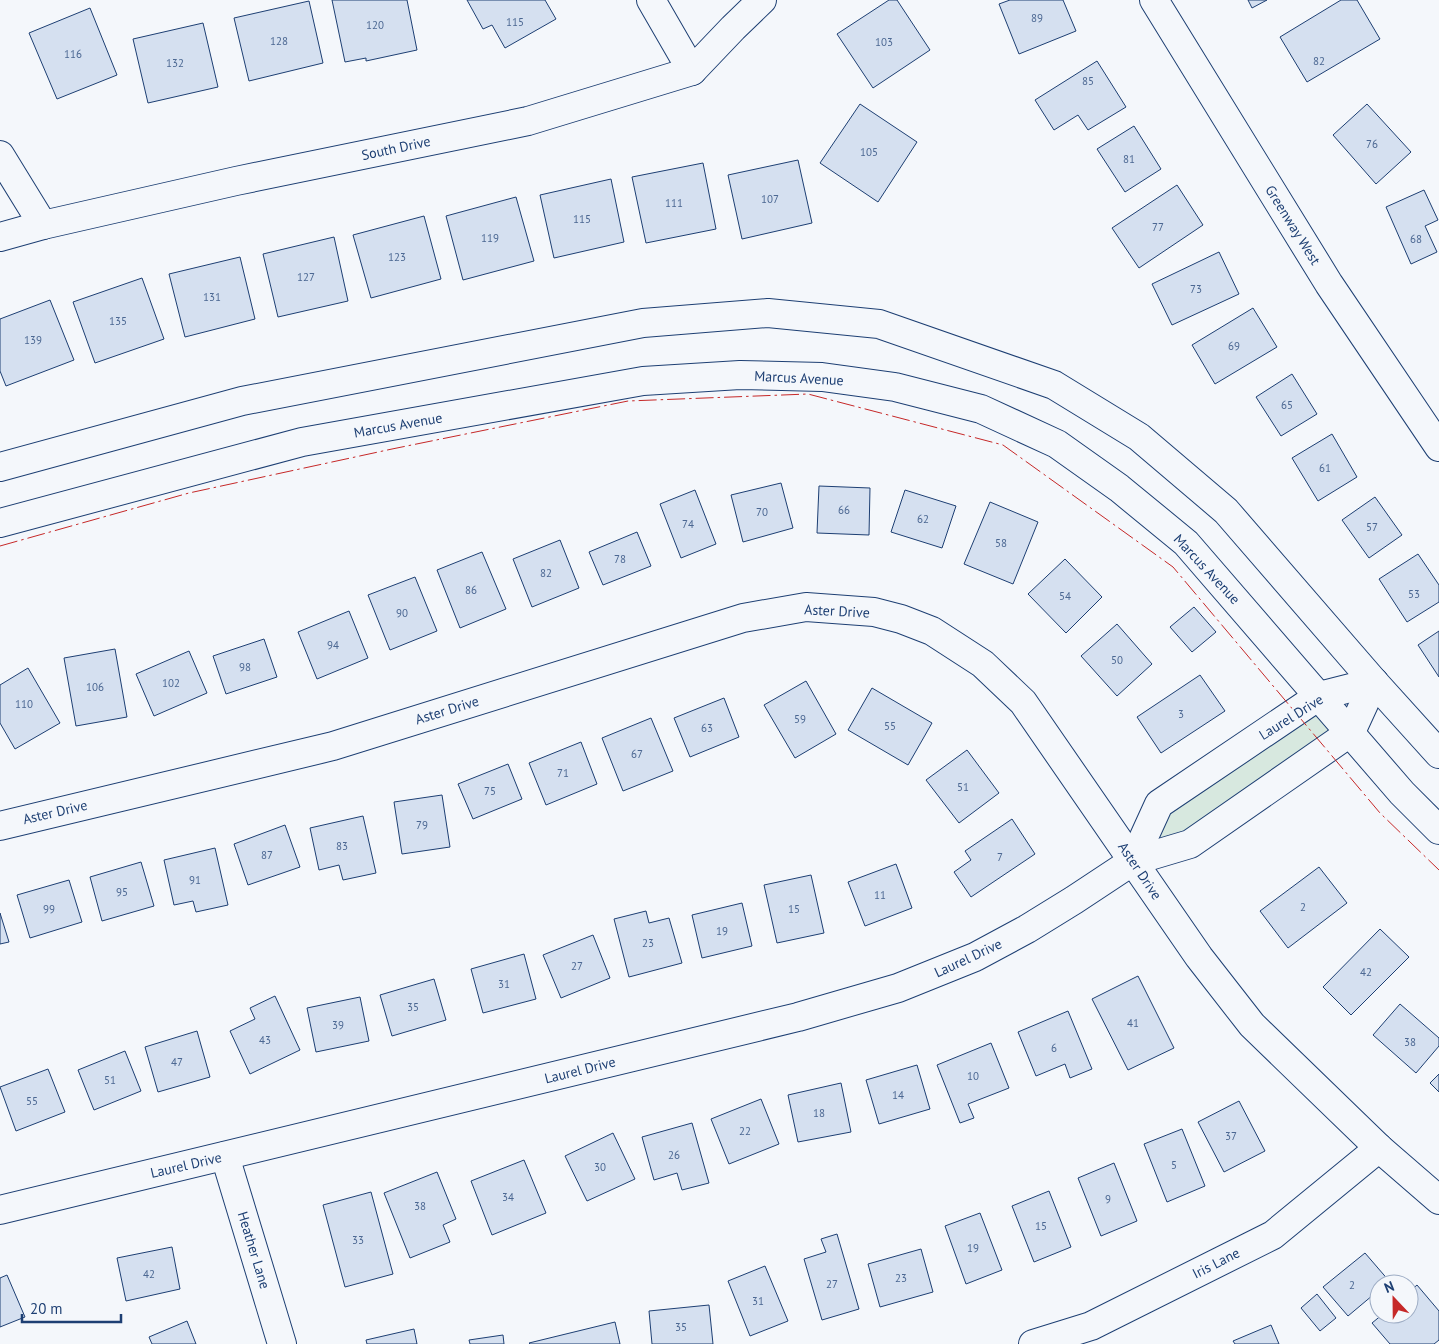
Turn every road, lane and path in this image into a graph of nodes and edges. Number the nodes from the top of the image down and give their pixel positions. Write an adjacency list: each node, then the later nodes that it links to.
1 (651, 0): 4 (street)
2 (762, 0): 4 (street, South Drive)
3 (1154, 0): 8 (street, Greenway West)
4 (692, 71): 6 (street, South Drive)
5 (0, 155): 6 (street)
6 (43, 225): 7 (street, South Drive)
7 (0, 237)
8 (1439, 447)
9 (0, 467): 11 (street)
10 (0, 523): 12 (street, Marcus Avenue)
11 (1374, 682): 12 (street, Laurel Drive); 13 (street, Laurel Drive); 14 (street)
12 (1319, 696): 13 (street, Marcus Avenue); 17 (street, Laurel Drive)
13 (1350, 732): 16 (street, Marcus Avenue); 17 (street, Laurel Drive)
14 (1439, 754)
15 (0, 826): 17 (street, Aster Drive)
16 (1439, 830)
17 (1133, 861): 18 (street, Aster Drive); 19 (street, Laurel Drive)
18 (1380, 1148): 20 (street, Aster Drive); 23 (street, Iris Lane)
19 (225, 1156): 21 (street, Laurel Drive); 22 (street, Heather Lane)
20 (1439, 1200)
21 (0, 1210)
22 (282, 1344)
23 (1033, 1344)

